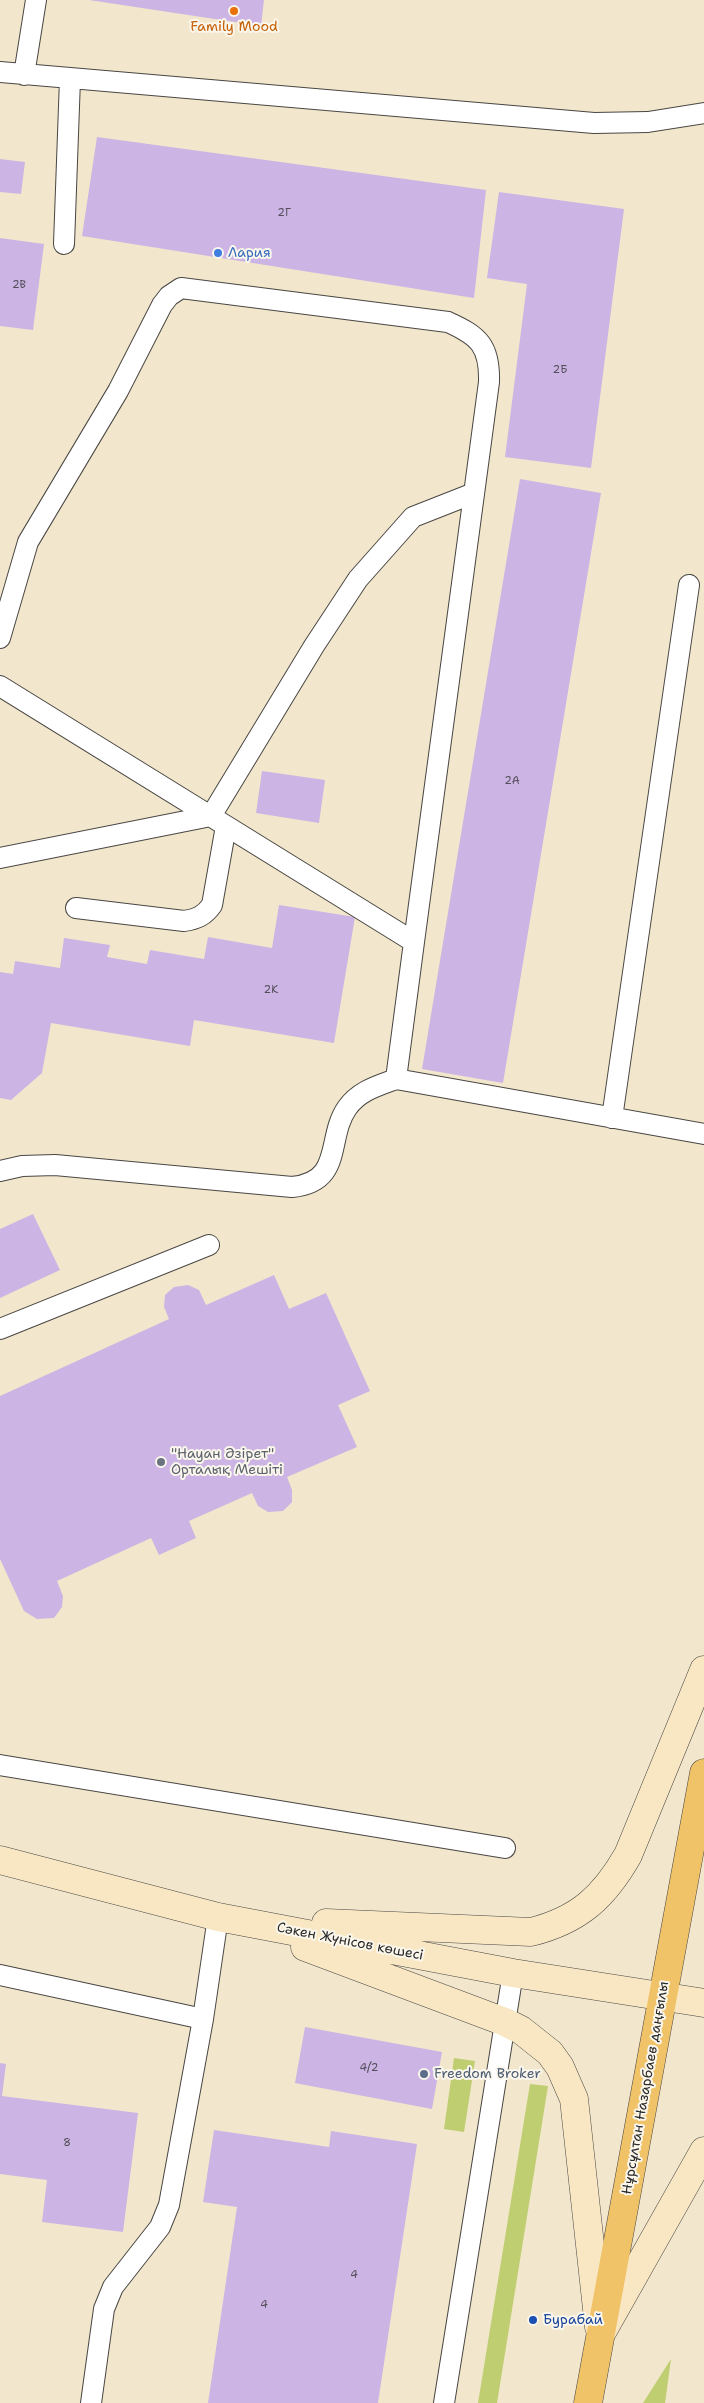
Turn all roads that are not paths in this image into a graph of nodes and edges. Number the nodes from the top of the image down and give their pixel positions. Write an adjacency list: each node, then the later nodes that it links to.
1 (36, 0): 3 (lane)
2 (0, 72): 3 (lane)
3 (24, 75): 4 (lane)
4 (70, 80): 5 (lane); 6 (lane)
5 (704, 113)
6 (64, 244)
7 (474, 493): 9 (lane); 11 (lane); 14 (lane)
8 (689, 585): 16 (lane)
9 (0, 638)
10 (0, 686): 11 (lane)
11 (218, 821): 12 (lane); 13 (lane); 14 (lane)
12 (0, 858)
13 (76, 908)
14 (414, 942): 15 (lane)
15 (396, 1079): 16 (lane); 18 (lane)
16 (612, 1118): 17 (lane)
17 (704, 1134)
18 (0, 1171)
19 (209, 1245): 20 (lane)
20 (0, 1329)
21 (704, 1670): 26 (street)
22 (0, 1764): 24 (lane)
23 (704, 1773): 29 (highway, Нұрсұлтан Назарбаев даңғылы)
24 (505, 1848)
25 (0, 1860): 26 (street, Сәкен Жүнісов көшесі)
26 (225, 1919): 27 (street, Сәкен Жүнісов көшесі); 31 (lane); 32 (street)
27 (513, 1973): 29 (street, Сәкен Жүнісов көшесі); 32 (lane)
28 (0, 1975): 31 (lane)
29 (663, 1996): 30 (street, Сәкен Жүнісов көшесі); 34 (highway, Нұрсұлтан Назарбаев даңғылы)
30 (704, 2003)
31 (203, 2019): 35 (lane)
32 (505, 2022): 34 (street); 36 (lane)
33 (704, 2151): 34 (street)
34 (600, 2336): 37 (highway, Нұрсұлтан Назарбаев даңғылы)
35 (91, 2403)
36 (444, 2403)
37 (588, 2403)

